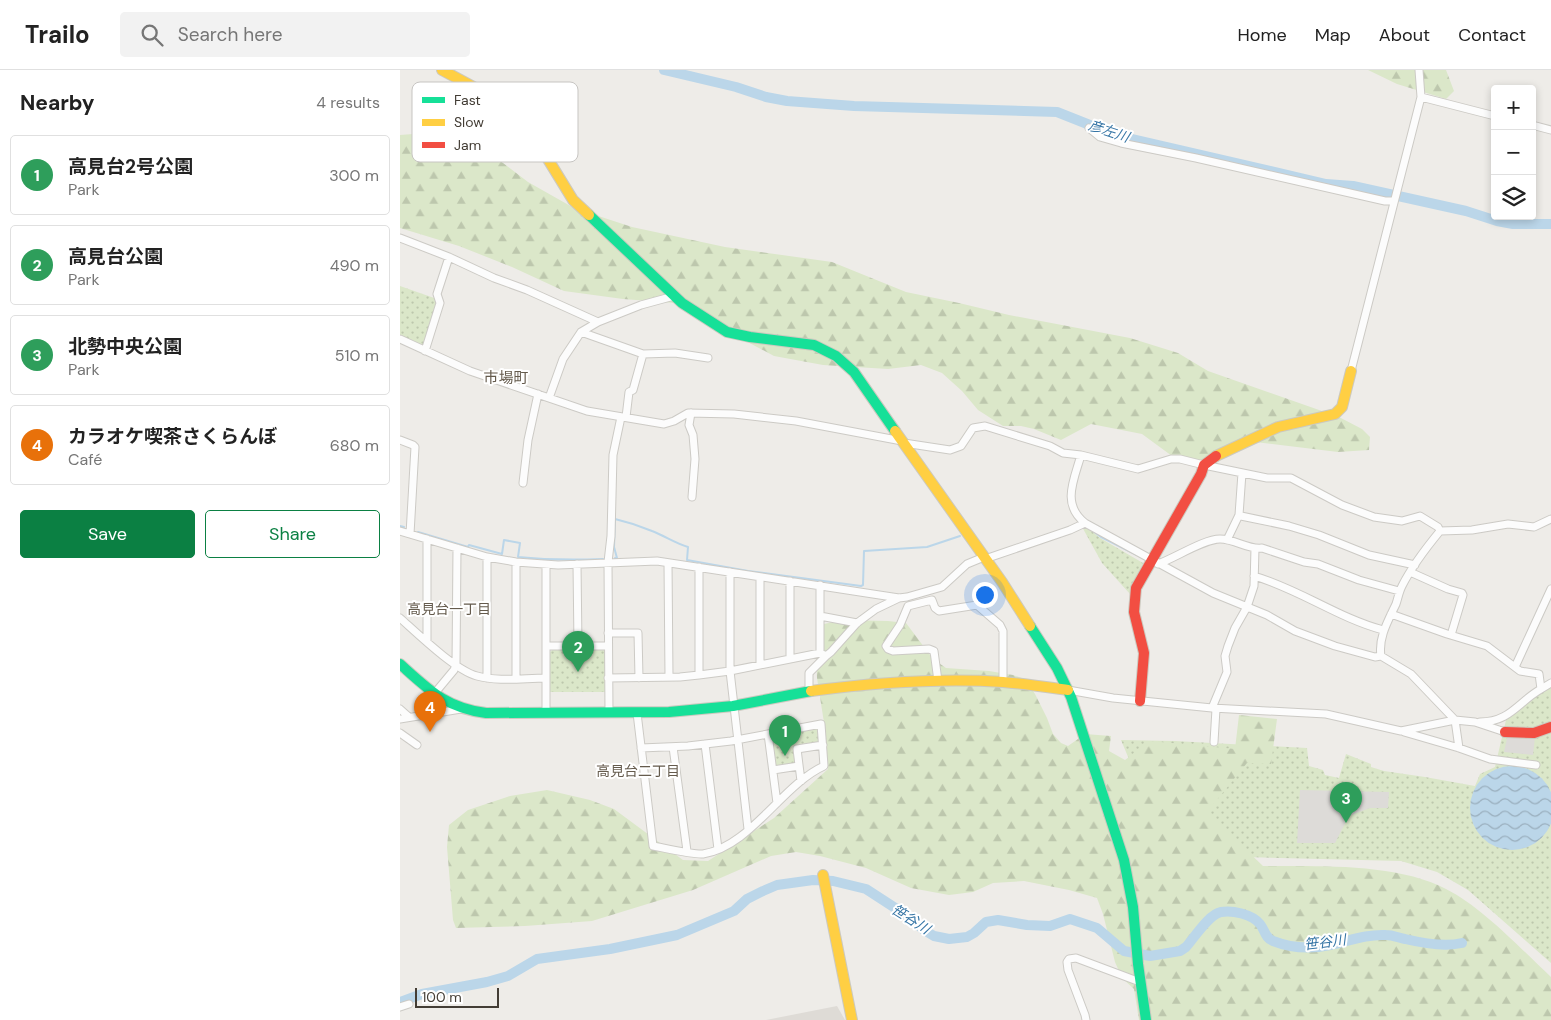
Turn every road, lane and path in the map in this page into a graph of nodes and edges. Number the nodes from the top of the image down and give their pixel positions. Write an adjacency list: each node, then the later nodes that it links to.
1 (442, 70): 3 (street)
2 (1419, 70): 4 (street)
3 (464, 82)
4 (1421, 97): 5 (street); 10 (street)
5 (1491, 115)
6 (1536, 126): 8 (street)
7 (1089, 128): 10 (street)
8 (1551, 130)
9 (550, 162): 13 (street)
10 (1395, 198): 20 (street)
11 (400, 238): 12 (street)
12 (448, 257): 14 (street); 17 (street)
13 (674, 296): 14 (street); 28 (street)
14 (598, 322): 15 (street)
15 (581, 332): 18 (street); 22 (street)
16 (400, 339): 17 (street)
17 (426, 351): 21 (street)
18 (643, 354): 19 (street); 24 (street)
19 (708, 358)
20 (1351, 371): 30 (street)
21 (538, 394): 22 (street); 32 (street)
22 (549, 398): 24 (street)
23 (691, 413): 25 (street); 26 (street); 28 (street)
24 (623, 417): 25 (street); 47 (street)
25 (674, 421): 26 (street)
26 (689, 425): 33 (street)
27 (400, 440): 39 (street)
28 (903, 442): 29 (street); 45 (street)
29 (1081, 455): 30 (street); 36 (street)
30 (1204, 465): 31 (street); 48 (street)
31 (1242, 473): 34 (street); 38 (street)
32 (523, 483)
33 (692, 497)
34 (1239, 515): 41 (street); 52 (street)
35 (1551, 519): 38 (street)
36 (1085, 523): 45 (street); 48 (street)
37 (400, 531): 39 (street)
38 (1440, 531): 52 (street)
39 (410, 534): 40 (street)
40 (427, 539): 42 (street); 71 (street)
41 (1227, 540): 43 (street); 48 (street)
42 (457, 548): 44 (street); 79 (street)
43 (1255, 548): 56 (street); 61 (street)
44 (487, 557): 46 (street); 84 (street)
45 (985, 558): 62 (street); 94 (street)
46 (516, 562): 51 (street); 85 (street)
47 (608, 562): 49 (street); 50 (street); 69 (street)
48 (1154, 562): 63 (street); 97 (street)
49 (668, 563): 53 (street); 89 (street)
50 (577, 564): 51 (street); 73 (street)
51 (546, 565): 72 (street)
52 (1415, 565): 55 (street)
53 (699, 567): 54 (street); 83 (street)
54 (730, 572): 57 (street); 82 (street)
55 (1410, 572): 61 (street); 70 (street)
56 (1254, 576): 63 (street); 68 (street)
57 (760, 577): 58 (street); 80 (street)
58 (790, 581): 59 (street); 77 (street)
59 (820, 585): 62 (street); 65 (street)
60 (1551, 588): 81 (street)
61 (1400, 591): 64 (street)
62 (899, 598): 67 (street)
63 (1247, 607): 76 (street); 99 (street)
64 (1391, 614): 68 (street); 70 (street)
65 (820, 616): 67 (street); 75 (street)
66 (400, 618): 71 (street)
67 (856, 623): 75 (street)
68 (1383, 630): 76 (street)
69 (608, 633): 74 (street); 88 (street)
70 (1451, 635): 81 (street)
71 (427, 641): 79 (street)
72 (546, 646): 73 (street); 86 (street)
73 (578, 646): 74 (street)
74 (608, 646): 87 (street)
75 (823, 654): 77 (street); 95 (street)
76 (1381, 656): 107 (street)
77 (790, 659): 80 (street)
78 (400, 664): 96 (street)
79 (456, 665): 84 (street); 96 (street)
80 (760, 665): 82 (street)
81 (1515, 667): 93 (street)
82 (730, 671): 83 (street); 98 (street)
83 (699, 675): 89 (street)
84 (486, 678): 85 (street)
85 (516, 678): 86 (street)
86 (546, 678): 102 (street)
87 (608, 678): 88 (street); 103 (street)
88 (639, 678): 89 (street)
89 (669, 678)
90 (938, 681): 91 (street); 91 (street); 95 (street)
91 (1002, 682): 94 (street)
92 (1551, 683): 93 (street)
93 (1541, 689): 108 (street)
94 (1068, 690): 97 (street); 131 (street)
95 (809, 691): 98 (street)
96 (434, 694): 101 (street)
97 (1140, 701): 99 (street)
98 (733, 706): 104 (street); 114 (street)
99 (1214, 708): 110 (street); 115 (street)
100 (400, 709): 105 (street)
101 (461, 709): 102 (street); 105 (street)
102 (546, 713): 103 (street)
103 (608, 713): 104 (street)
104 (636, 713): 120 (street)
105 (410, 717): 106 (street)
106 (400, 719)
107 (1455, 720): 108 (street); 110 (street); 121 (street)
108 (1475, 722): 111 (street)
109 (1551, 728): 111 (street)
110 (1401, 731): 121 (street)
111 (1505, 732)
112 (400, 734): 117 (street)
113 (768, 734): 114 (street); 118 (street); 124 (street)
114 (737, 740): 116 (street); 127 (street)
115 (1214, 742)
116 (705, 744): 119 (street); 128 (street)
117 (417, 745)
118 (823, 745): 123 (street); 125 (street)
119 (673, 747): 120 (street); 129 (street)
120 (641, 748): 129 (street)
121 (1458, 748): 122 (street)
122 (1536, 765)
123 (799, 766): 124 (street); 125 (street)
124 (773, 770): 126 (street)
125 (801, 781): 126 (street)
126 (777, 803): 127 (street)
127 (748, 829): 128 (street)
128 (718, 849): 129 (street)
129 (687, 851)
130 (823, 880): 134 (street)
131 (1140, 982): 135 (street); 136 (street)
132 (409, 1004): 133 (street)
133 (400, 1007)
134 (852, 1020)
135 (1086, 1020)
136 (1146, 1020)

